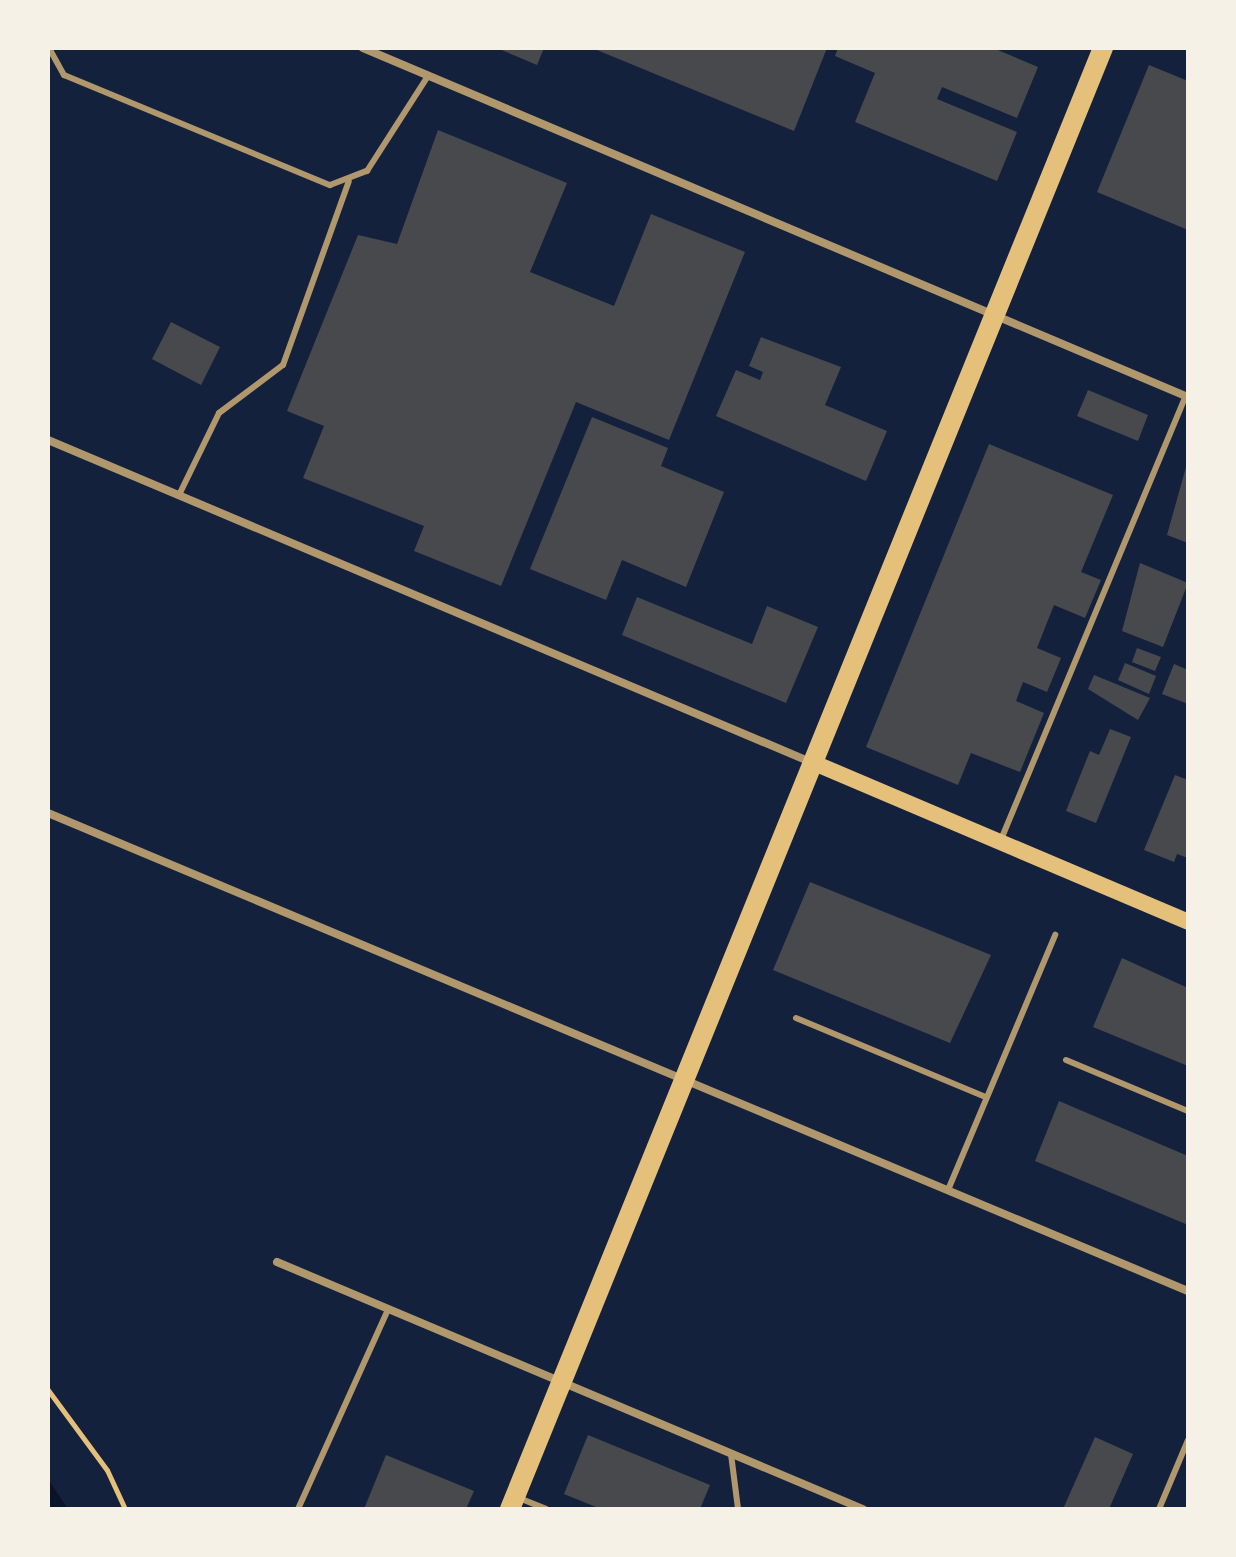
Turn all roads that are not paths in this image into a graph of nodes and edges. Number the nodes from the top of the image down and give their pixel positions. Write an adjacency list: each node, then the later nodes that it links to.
1 (49, 48): 5 (lane)
2 (363, 48): 4 (street)
3 (1103, 48): 6 (main road)
4 (428, 76): 5 (lane); 6 (street)
5 (349, 181): 9 (lane)
6 (993, 315): 7 (street); 10 (main road)
7 (1187, 397): 12 (lane)
8 (48, 440): 9 (street)
9 (179, 495): 10 (street)
10 (814, 763): 12 (main road); 17 (main road)
11 (48, 813): 17 (street)
12 (1000, 842): 13 (main road)
13 (1188, 922)
14 (1055, 935): 18 (lane)
15 (796, 1018): 18 (lane)
16 (1066, 1060): 19 (lane)
17 (685, 1078): 20 (street); 24 (main road)
18 (986, 1097): 20 (lane)
19 (1188, 1111)
20 (948, 1190): 22 (street)
21 (277, 1262): 23 (street)
22 (1188, 1291)
23 (388, 1310): 24 (street); 29 (lane)
24 (560, 1384): 27 (street); 28 (main road)
25 (1188, 1440): 26 (lane)
26 (1186, 1452): 33 (lane)
27 (731, 1454): 31 (lane); 32 (street)
28 (513, 1503): 30 (lane)
29 (298, 1509)
30 (546, 1509)
31 (738, 1509)
32 (863, 1509)
33 (1159, 1509)

